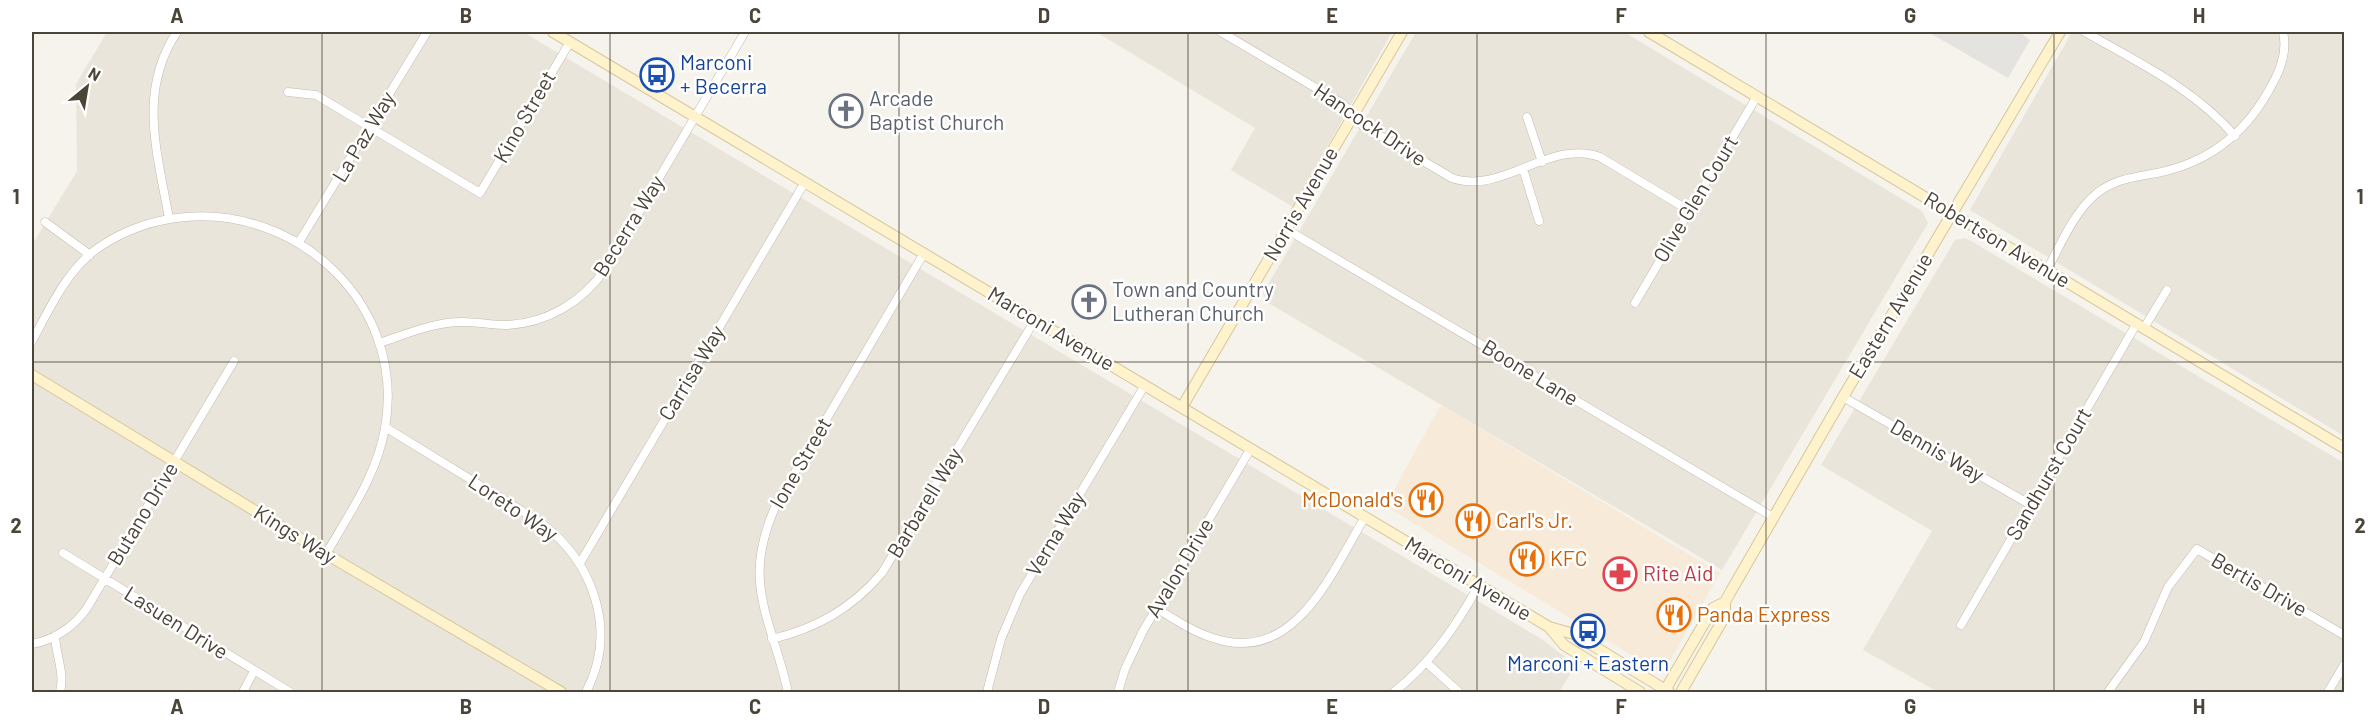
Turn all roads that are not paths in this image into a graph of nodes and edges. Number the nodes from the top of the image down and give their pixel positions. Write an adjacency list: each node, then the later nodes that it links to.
1 (177, 32): 24 (street)
2 (428, 32): 17 (street, La Paz Way)
3 (553, 32): 11 (main road, Marconi Avenue)
4 (745, 32): 15 (street, Becerra Way)
5 (1221, 32): 14 (street, Hancock Drive)
6 (1401, 32): 14 (main road, Norris Avenue)
7 (1649, 32): 13 (main road, Robertson Avenue)
8 (2060, 32): 23 (main road, Eastern Avenue)
9 (2085, 32): 18 (street)
10 (2285, 33): 18 (street)
11 (570, 42): 15 (main road, Marconi Avenue); 17 (street, Kino Street)
12 (288, 92): 17 (street)
13 (1757, 96): 22 (street, Olive Glen Court); 23 (main road, Robertson Avenue)
14 (1353, 115): 20 (street, Hancock Drive); 27 (main road, Norris Avenue)
15 (695, 117): 21 (main road, Marconi Avenue); 37 (street, Becerra Way)
16 (1527, 117): 19 (street)
17 (370, 128): 28 (street, La Paz Way)
18 (2235, 136): 31 (street)
19 (1542, 162): 20 (street, Hancock Drive); 22 (street, Hancock Drive)
20 (1523, 169): 25 (street)
21 (805, 182): 29 (main road, Marconi Avenue); 52 (street, Carrisa Way)
22 (1690, 210): 33 (street, Olive Glen Court)
23 (1953, 214): 31 (main road, Robertson Avenue); 41 (main road, Eastern Avenue)
24 (169, 219): 28 (street); 30 (street)
25 (1539, 221)
26 (45, 222): 30 (street)
27 (1286, 229): 42 (main road, Norris Avenue); 49 (street, Boone Lane)
28 (299, 242): 37 (street)
29 (924, 253): 34 (main road, Marconi Avenue); 61 (street, Ione Street)
30 (90, 255): 36 (street)
31 (2048, 270): 35 (main road, Robertson Avenue)
32 (2167, 290): 35 (street, Sandhurst Court)
33 (1635, 303)
34 (1035, 320): 40 (main road, Marconi Avenue); 61 (street, Barbarell Way)
35 (2141, 326): 45 (main road, Robertson Avenue); 47 (street, Sandhurst Court)
36 (32, 341)
37 (379, 343): 43 (street)
38 (234, 361): 46 (street, Butano Drive)
39 (32, 375): 46 (main road, Kings Way)
40 (1145, 386): 42 (main road, Marconi Avenue); 73 (street, Verna Way)
41 (1843, 397): 47 (street, Dennis Way); 49 (main road, Eastern Avenue)
42 (1182, 407): 44 (main road, Marconi Avenue)
43 (385, 427): 51 (street); 52 (street, Loreto Way)
44 (1251, 448): 48 (main road, Marconi Avenue); 56 (street, Avalon Drive)
45 (2344, 448)
46 (175, 461): 51 (main road, Kings Way); 53 (street, Butano Drive)
47 (2031, 505): 57 (street, Sandhurst Court)
48 (1365, 517): 54 (main road, Marconi Avenue); 56 (street)
49 (1773, 517): 55 (main road, Eastern Avenue)
50 (63, 553): 53 (street, Lasuen Drive)
51 (326, 554): 70 (main road, Kings Way)
52 (580, 563): 71 (street, Loreto Way)
53 (105, 579): 60 (street, Butano Drive); 65 (street, Lasuen Drive)
54 (1479, 585): 58 (main road, Marconi Avenue); 63 (street)
55 (1725, 602): 66 (main road, Eastern Avenue); 78 (main road, Eastern Avenue)
56 (1156, 608): 74 (street, Avalon Drive)
57 (1961, 626)
58 (1549, 627): 66 (main road, Marconi Avenue); 77 (main road, Marconi Avenue)
59 (2344, 635): 79 (street, Bertis Drive)
60 (56, 636): 62 (street, Butano Drive); 67 (street)
61 (772, 639): 72 (street, Ione Street)
62 (32, 644)
63 (1427, 663): 75 (street); 76 (street)
64 (2344, 665): 80 (street)
65 (254, 671): 68 (street); 69 (street, Lasuen Drive)
66 (1666, 692)
67 (60, 693)
68 (243, 693)
69 (290, 693)
70 (561, 693)
71 (586, 693)
72 (788, 693)
73 (987, 693)
74 (1118, 693)
75 (1394, 693)
76 (1459, 693)
77 (1640, 693)
78 (1681, 693)
79 (2108, 693)
80 (2328, 693)

